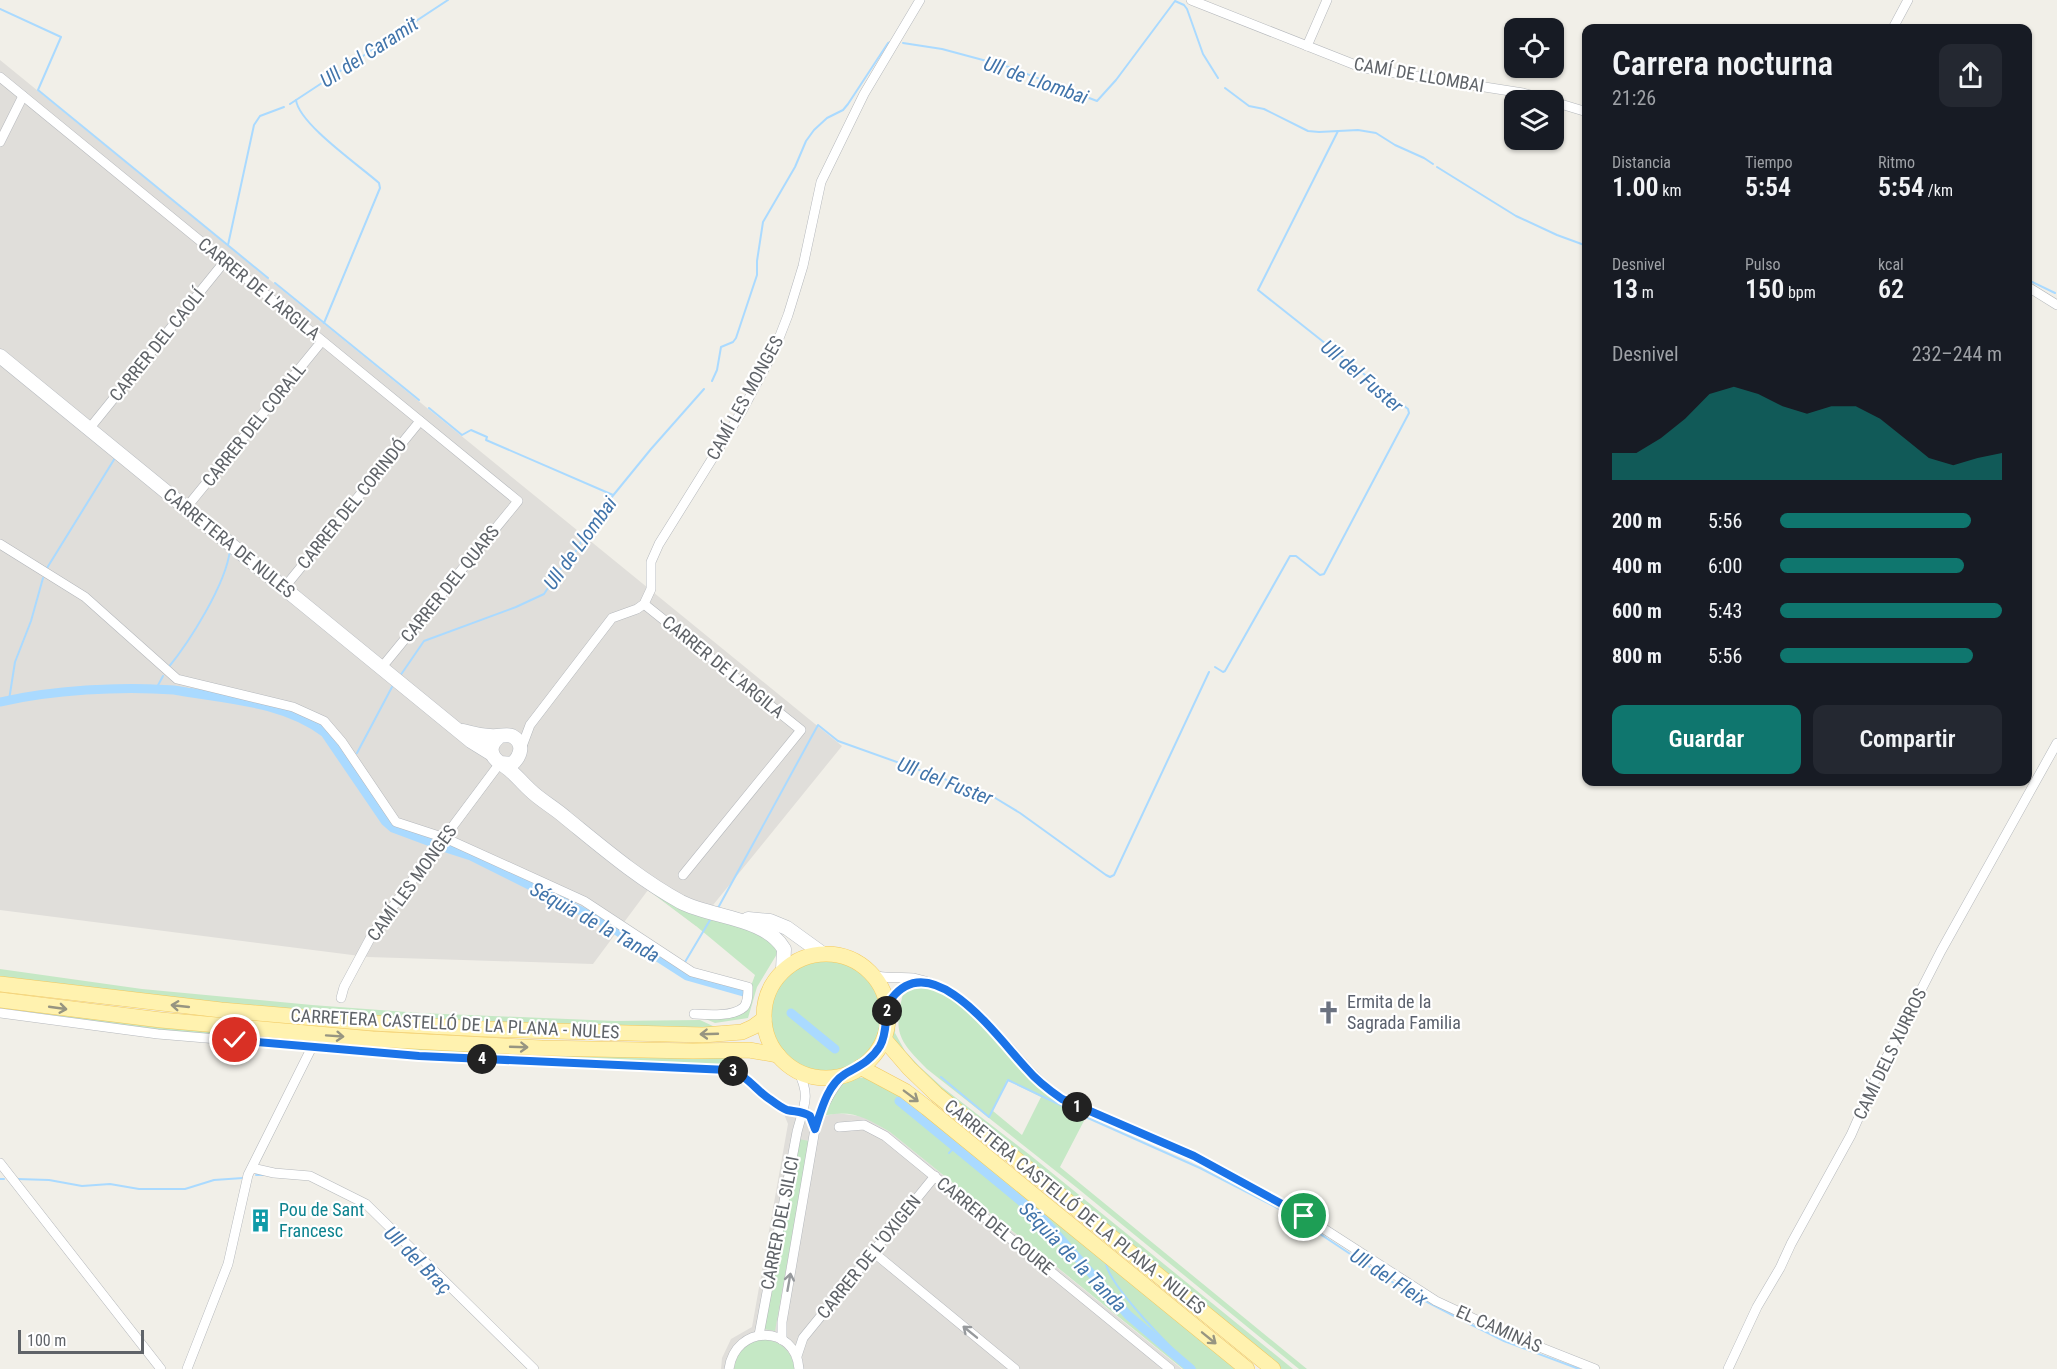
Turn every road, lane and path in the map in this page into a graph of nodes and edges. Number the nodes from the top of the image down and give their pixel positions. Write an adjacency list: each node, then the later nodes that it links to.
1 (920, 0): 24 (street, CAMÍ LES MONGES)
2 (1191, 0): 6 (street, CAMÍ DE LLOMBAI)
3 (1328, 0): 6 (street)
4 (1908, 0): 5 (street)
5 (1895, 24)
6 (1307, 46): 8 (street, CAMÍ DE LLOMBAI)
7 (0, 77): 9 (street, CARRER DE L'ARGILA)
8 (1504, 90)
9 (23, 96): 12 (street); 13 (street, CARRER DE L'ARGILA)
10 (1564, 105): 11 (street)
11 (1582, 110)
12 (0, 142)
13 (225, 261): 16 (street, CARRER DE L'ARGILA); 19 (street, CARRER DEL CAOLÍ)
14 (2032, 289): 15 (street)
15 (2057, 305)
16 (322, 341): 18 (street, CARRER DE L'ARGILA); 21 (street, CARRER DEL CORALL)
17 (0, 356): 19 (main road, CARRETERA DE NULES)
18 (420, 421): 20 (street, CARRER DE L'ARGILA); 23 (street, CARRER DEL CORINDÓ)
19 (89, 429): 21 (main road, CARRETERA DE NULES)
20 (518, 501): 25 (street, CARRER DEL QUARS)
21 (186, 508): 23 (main road, CARRETERA DE NULES)
22 (0, 544): 33 (street)
23 (284, 588): 25 (main road, CARRETERA DE NULES)
24 (644, 604): 26 (street); 34 (street, CARRER DE L'ARGILA)
25 (382, 667): 27 (main road, CARRETERA DE NULES)
26 (530, 725): 28 (street); 30 (street)
27 (458, 730): 28 (main road, CARRETERA DE NULES); 31 (main road, CARRETERA DE NULES)
28 (505, 736): 30 (main road); 31 (main road)
29 (2057, 742): 78 (street, CAMÍ DELS XURROS)
30 (521, 750): 31 (main road); 32 (main road, CARRETERA DE NULES)
31 (496, 763): 32 (main road, CARRETERA DE NULES); 33 (street, CAMÍ LES MONGES)
32 (548, 802): 35 (main road, CARRETERA DE NULES)
33 (445, 838): 41 (street, CAMÍ LES MONGES); 45 (street)
34 (683, 875)
35 (734, 918): 36 (main road, CARRETERA DE NULES); 37 (main road, CARRETERA DE NULES)
36 (823, 954): 37 (main road); 38 (main road)
37 (783, 970): 46 (main road)
38 (872, 974): 39 (street, EL CAMINÀS); 43 (main road)
39 (923, 982): 43 (street); 77 (street, EL CAMINÀS)
40 (0, 984): 46 (main road, CARRETERA CASTELLÓ DE LA PLANA - NULES, one-way to 40)
41 (341, 998)
42 (0, 1000): 49 (main road, CARRETERA CASTELLÓ DE LA PLANA - NULES, one-way to 49)
43 (887, 1006): 47 (main road)
44 (0, 1013): 48 (street)
45 (694, 1014)
46 (764, 1019): 49 (main road)
47 (884, 1039): 50 (main road); 76 (main road, CARRETERA CASTELLÓ DE LA PLANA - NULES)
48 (312, 1047): 53 (street); 59 (street)
49 (778, 1055): 51 (main road)
50 (860, 1067): 52 (main road); 75 (main road, CARRETERA CASTELLÓ DE LA PLANA - NULES, one-way to 75)
51 (798, 1071): 52 (main road); 54 (street, CARRER DEL SILICI)
52 (844, 1075): 56 (street, CARRER DEL SILICI)
53 (788, 1110): 54 (street); 57 (street)
54 (802, 1111): 56 (street); 57 (street, CARRER DEL SILICI)
55 (839, 1126): 60 (street, CARRER DEL COURE)
56 (815, 1129): 66 (street, CARRER DEL SILICI, one-way to 56)
57 (797, 1132): 64 (street, CARRER DEL SILICI)
58 (0, 1163): 61 (street)
59 (252, 1168): 70 (street); 71 (street)
60 (934, 1176): 63 (street, CARRER DE L'OXIGEN); 68 (street, CARRER DEL COURE)
61 (12, 1181): 62 (street); 69 (street)
62 (1, 1183)
63 (873, 1252): 65 (street, CARRER DE L'OXIGEN); 74 (street, one-way to 63)
64 (759, 1335): 66 (street); 72 (street)
65 (803, 1338): 66 (street, CARRER DE L'OXIGEN); 67 (street, CARRER DE L'OXIGEN)
66 (785, 1342): 67 (street)
67 (796, 1356): 73 (street)
68 (1167, 1368)
69 (161, 1369)
70 (187, 1369)
71 (534, 1369)
72 (729, 1369)
73 (799, 1369)
74 (1016, 1369)
75 (1247, 1369)
76 (1273, 1369)
77 (1595, 1369)
78 (1728, 1369)

